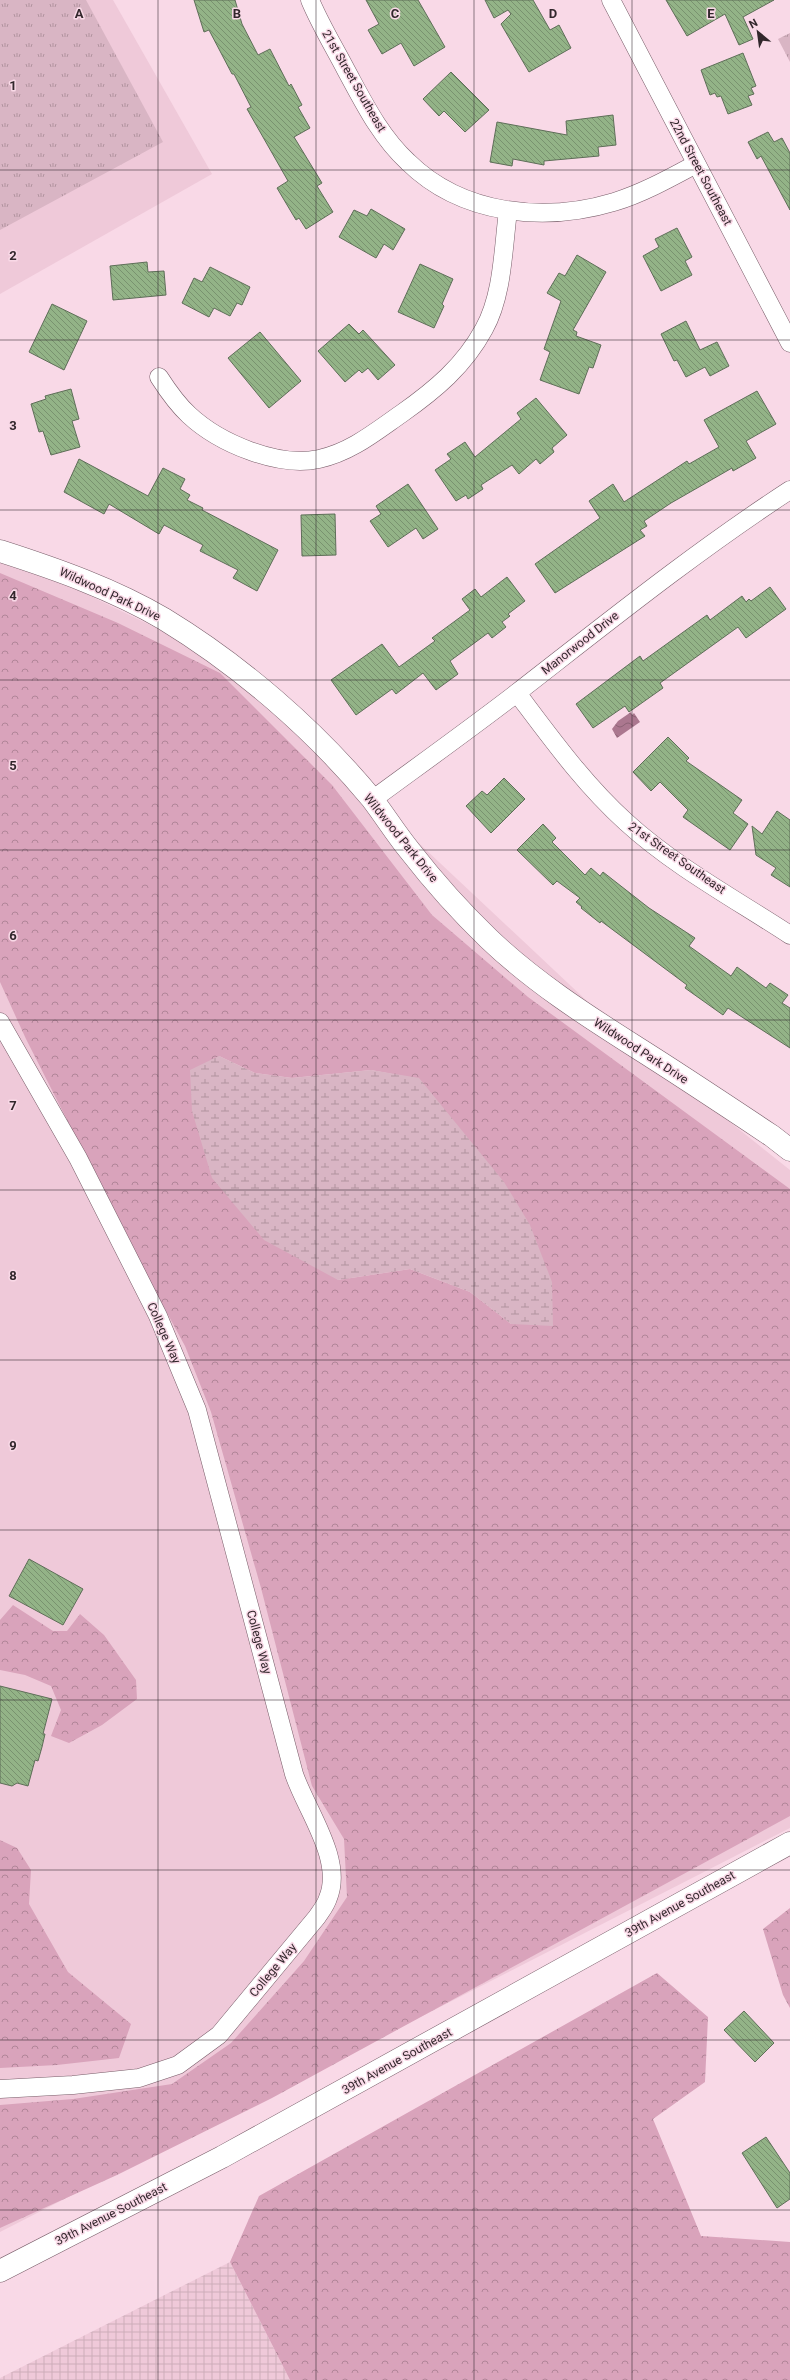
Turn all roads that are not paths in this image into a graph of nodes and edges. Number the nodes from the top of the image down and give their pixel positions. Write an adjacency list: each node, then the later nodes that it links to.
1 (310, 0): 4 (street, 21st Street Southeast)
2 (611, 0): 3 (street, 22nd Street Southeast)
3 (696, 164): 4 (street, 21st Street Southeast); 5 (street, 22nd Street Southeast)
4 (508, 211): 6 (street)
5 (790, 343)
6 (159, 377)
7 (790, 490): 9 (street, Manorwood Drive)
8 (0, 551): 10 (street, Wildwood Park Drive)
9 (517, 693): 10 (street, Manorwood Drive); 11 (street, 21st Street Southeast)
10 (372, 800): 13 (street, Wildwood Park Drive)
11 (790, 935)
12 (0, 1022): 15 (street, College Way)
13 (790, 1150)
14 (790, 1843): 16 (street, 39th Avenue Southeast)
15 (0, 2089)
16 (0, 2271)

